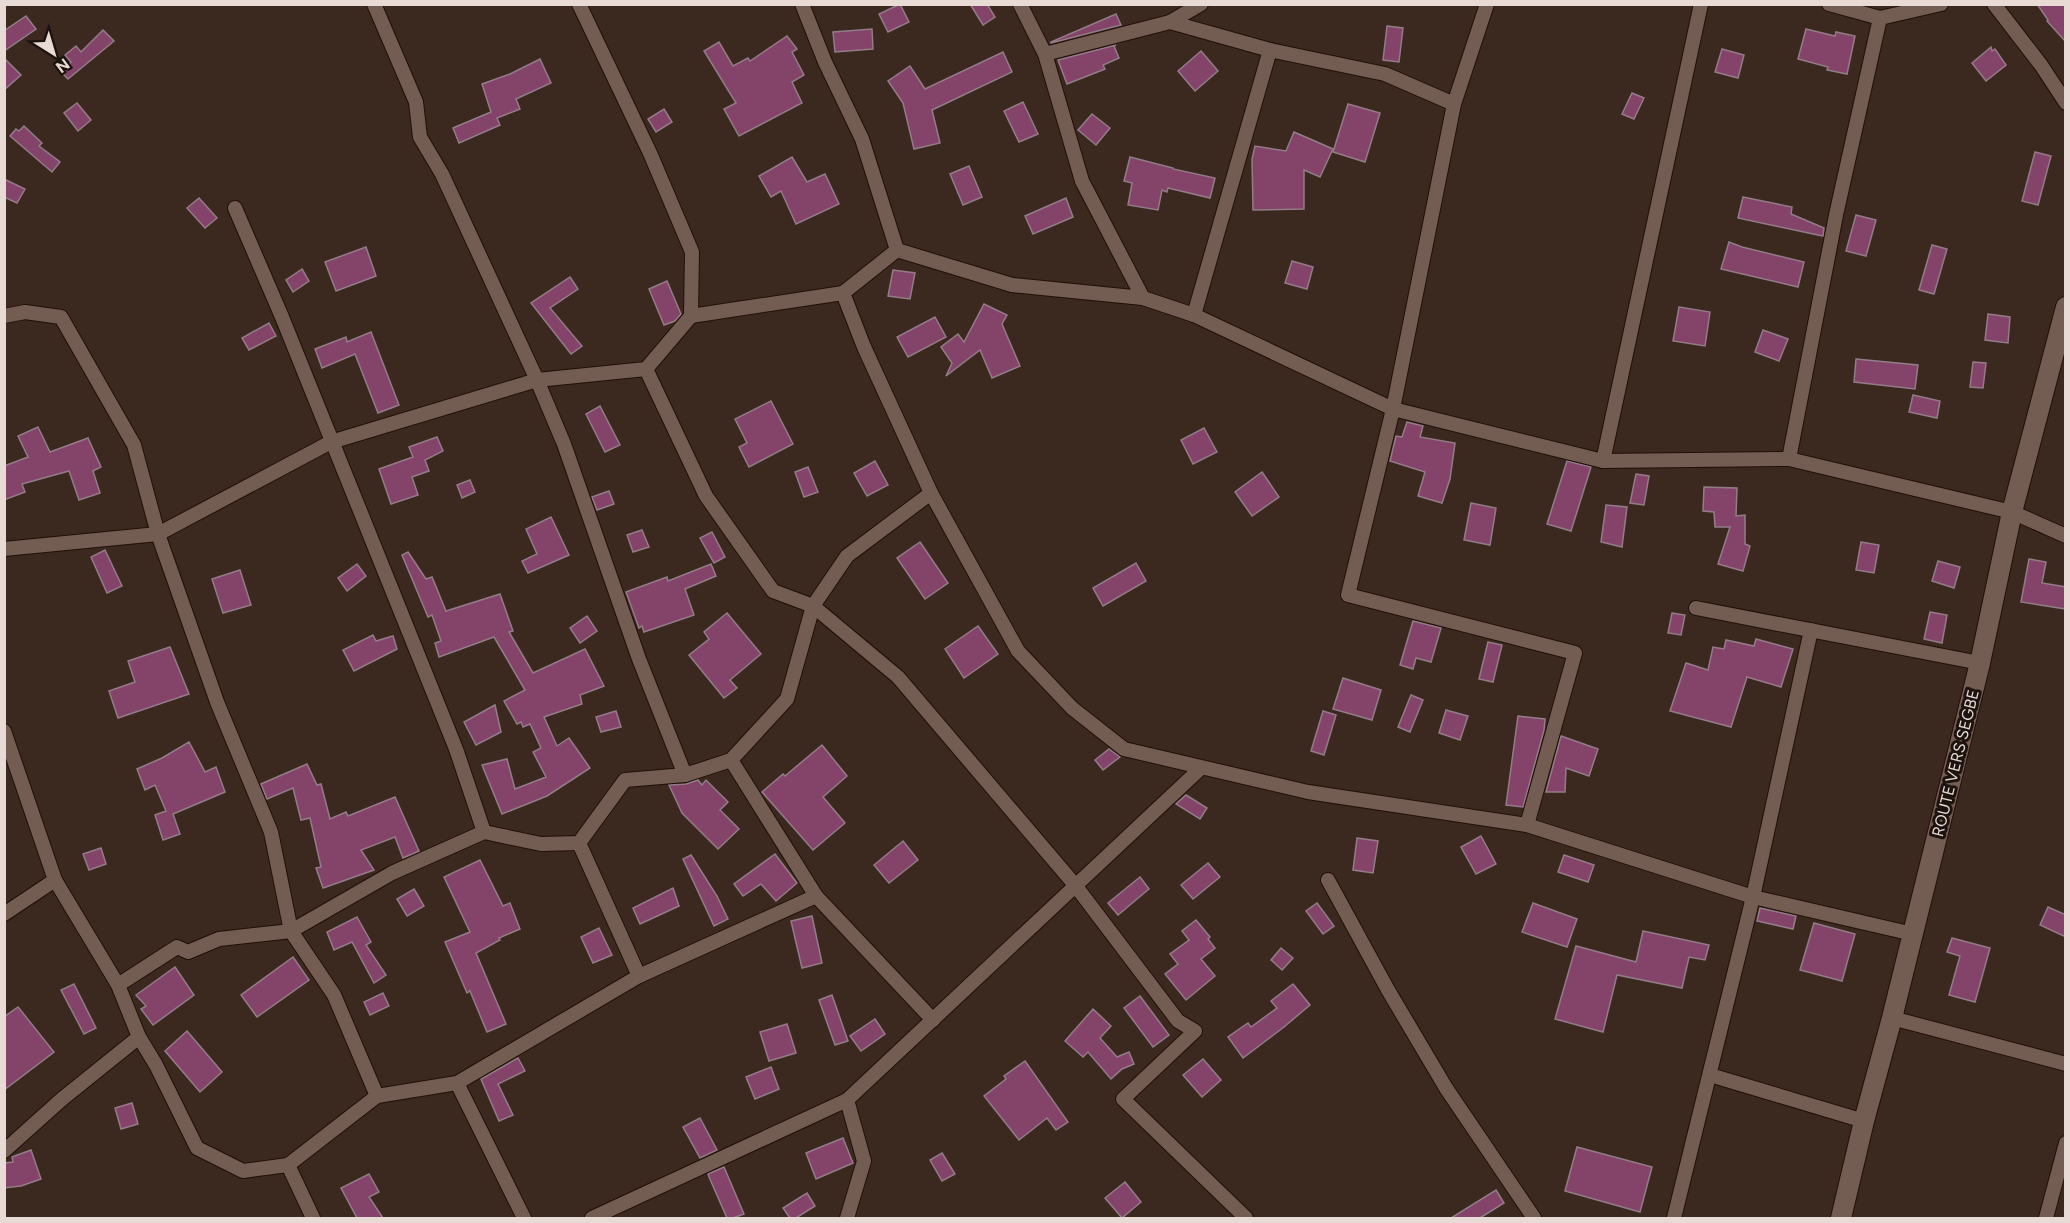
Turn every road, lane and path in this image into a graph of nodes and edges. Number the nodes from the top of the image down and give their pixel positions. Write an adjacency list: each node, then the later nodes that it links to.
1 (374, 4): 26 (street)
2 (579, 4): 24 (street)
3 (802, 4): 18 (street)
4 (1020, 4): 14 (street)
5 (1201, 4): 12 (street)
6 (1487, 4): 16 (street)
7 (1701, 4): 30 (street)
8 (1829, 4): 11 (street)
9 (1941, 4): 11 (street)
10 (1994, 4): 15 (street)
11 (1880, 18): 29 (street)
12 (1170, 22): 13 (street); 14 (street)
13 (1270, 50): 16 (street); 22 (street)
14 (1045, 54): 20 (street)
15 (2066, 103)
16 (1454, 104): 27 (street)
17 (235, 208): 28 (street)
18 (897, 250): 19 (street); 20 (street)
19 (843, 293): 24 (street); 31 (street)
20 (1143, 298): 22 (street)
21 (2066, 307): 32 (main road, ROUTE VERS SEGBE)
22 (1194, 315): 27 (street)
23 (4, 316): 33 (street)
24 (692, 316): 25 (street)
25 (646, 369): 26 (street); 36 (street)
26 (537, 380): 28 (street); 43 (street)
27 (1393, 409): 30 (street); 44 (street)
28 (331, 442): 33 (street); 45 (street)
29 (1789, 459): 30 (street); 32 (street)
30 (1603, 461)
31 (931, 493): 36 (street); 42 (street)
32 (2012, 512): 34 (street); 39 (main road, ROUTE VERS SEGBE)
33 (158, 534): 35 (street); 53 (street)
34 (2066, 536)
35 (4, 549)
36 (813, 606): 41 (street); 49 (street)
37 (1696, 608): 38 (street)
38 (1811, 630): 39 (street); 51 (street)
39 (1980, 663): 54 (main road, ROUTE VERS SEGBE)
40 (4, 731): 47 (street)
41 (731, 760): 43 (street); 50 (street)
42 (1201, 768): 44 (street); 49 (street)
43 (685, 775): 46 (street)
44 (1527, 825): 51 (street)
45 (484, 832): 46 (street); 53 (street)
46 (579, 843): 55 (street)
47 (55, 880): 52 (street); 56 (street)
48 (1328, 880): 74 (street)
49 (1075, 885): 58 (street); 73 (street)
50 (816, 896): 55 (street); 58 (street)
51 (1753, 897): 54 (street); 61 (street)
52 (4, 914)
53 (291, 931): 56 (street); 63 (street)
54 (1913, 934): 57 (main road, ROUTE VERS SEGBE)
55 (639, 976): 62 (street)
56 (118, 985): 59 (street)
57 (1892, 1018): 60 (street); 65 (main road, ROUTE VERS SEGBE)
58 (933, 1020): 64 (street)
59 (139, 1037): 67 (street); 68 (street)
60 (2066, 1064)
61 (1710, 1075): 65 (street); 75 (street)
62 (457, 1083): 63 (street); 70 (street)
63 (377, 1096): 68 (street)
64 (847, 1100): 71 (street); 72 (street)
65 (1864, 1121): 76 (main road, ROUTE VERS SEGBE)
66 (2066, 1143): 77 (street)
67 (4, 1151)
68 (288, 1165): 69 (street)
69 (313, 1218)
70 (524, 1218)
71 (592, 1218)
72 (846, 1218)
73 (1246, 1218)
74 (1534, 1218)
75 (1674, 1218)
76 (1841, 1218)
77 (2046, 1218)

